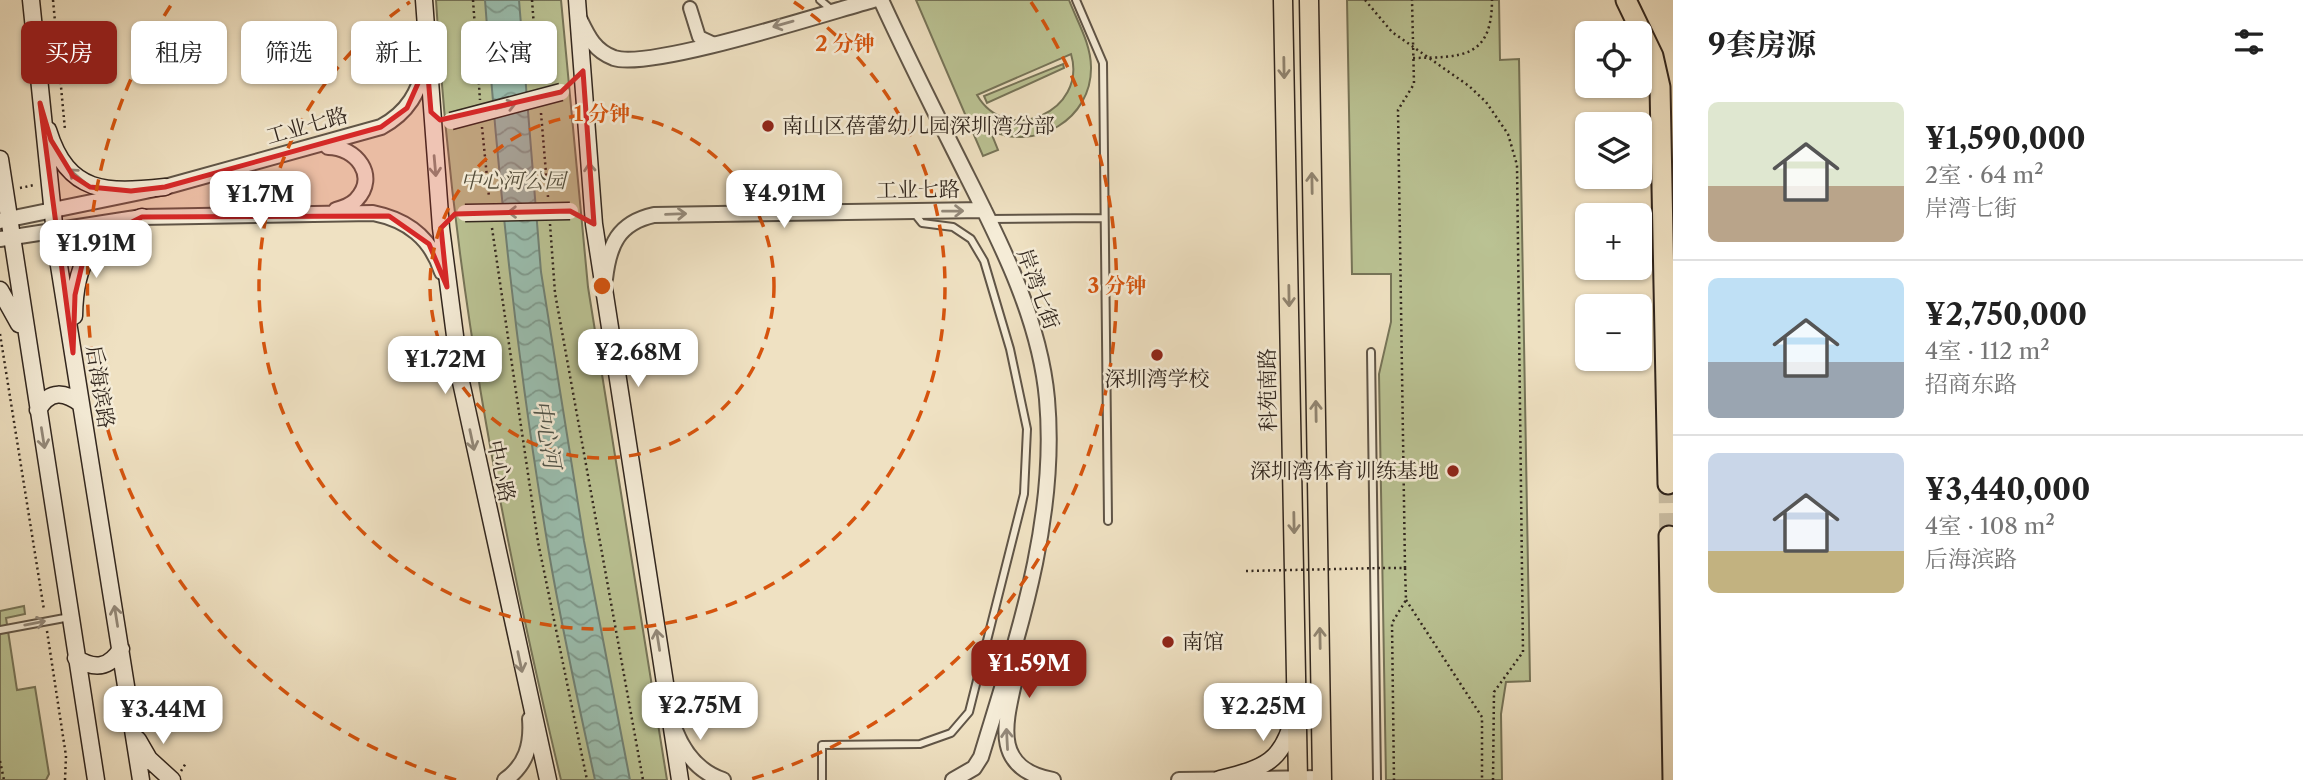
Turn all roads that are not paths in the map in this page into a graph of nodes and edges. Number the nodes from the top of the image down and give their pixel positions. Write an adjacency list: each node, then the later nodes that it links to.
1 (30, 0): 18 (main road, 后海滨路)
2 (424, 0): 13 (main road, 中心路)
3 (820, 0): 12 (lane)
4 (873, 0): 12 (street)
5 (881, 0): 27 (street, 岸湾七街)
6 (1076, 0): 29 (lane)
7 (1283, 0): 52 (main road, 科苑南路, one-way to 52)
8 (1309, 0): 60 (main road, one-way to 8)
9 (1626, 0): 20 (highway)
10 (577, 8): 14 (street); 15 (main road)
11 (691, 8): 14 (street)
12 (834, 11): 14 (street, one-way to 14)
13 (425, 21)
14 (714, 44)
15 (583, 71): 19 (main road, one-way to 15, bridge); 31 (main road, one-way to 15)
16 (421, 84): 21 (street, 工业七路)
17 (429, 84): 19 (main road, 中心路)
18 (40, 103): 23 (main road, one-way to 18); 25 (main road, 后海滨路)
19 (431, 112): 32 (main road, 中心路, one-way to 32)
20 (1667, 144): 43 (highway)
21 (317, 146): 23 (street, 工业七路); 26 (street)
22 (0, 159): 30 (main road)
23 (165, 187): 25 (street, 工业七路)
24 (913, 211): 27 (street, 工业七路, one-way to 27); 35 (street, 工业七路, one-way to 24); 69 (lane)
25 (52, 212): 30 (street, 工业七路); 33 (main road, 后海滨路)
26 (332, 212): 28 (street); 36 (street)
27 (986, 214): 29 (lane); 47 (street, 岸湾七街)
28 (142, 217): 33 (street); 40 (main road)
29 (1104, 218): 45 (lane)
30 (4, 220): 34 (main road)
31 (594, 224): 32 (main road, one-way to 32, bridge); 35 (main road)
32 (441, 228): 36 (main road, 中心路)
33 (54, 229): 34 (street); 40 (main road, 后海滨路)
34 (5, 238): 38 (main road)
35 (604, 284): 55 (main road, one-way to 35)
36 (447, 287): 53 (main road, 中心路, one-way to 53)
37 (0, 290): 38 (main road)
38 (28, 346): 42 (main road)
39 (1371, 352): 73 (lane)
40 (73, 353): 41 (main road, 后海滨路)
41 (82, 404): 42 (main road); 50 (main road, 后海滨路, one-way to 41)
42 (38, 410): 48 (main road, one-way to 48)
43 (1670, 447): 44 (highway)
44 (1668, 484)
45 (1108, 521)
46 (1669, 536): 54 (highway)
47 (1023, 616): 70 (street); 71 (street, one-way to 47)
48 (70, 617): 49 (lane, one-way to 48); 51 (main road)
49 (0, 630)
50 (121, 649): 51 (main road); 56 (main road, 后海滨路)
51 (76, 658): 57 (main road)
52 (1298, 698): 58 (main road); 59 (main road, 科苑南路)
53 (529, 700): 65 (street); 66 (main road, 中心路)
54 (1672, 713): 74 (highway)
55 (669, 716): 67 (main road); 68 (street)
56 (134, 733): 63 (main road, 后海滨路); 64 (main road)
57 (90, 742): 61 (main road); 62 (main road)
58 (1220, 779): 59 (street); 72 (street)
59 (1298, 779): 60 (street)
60 (1322, 779)
61 (84, 780)
62 (96, 780)
63 (141, 780)
64 (172, 780)
65 (505, 780)
66 (548, 780)
67 (680, 780)
68 (723, 780)
69 (822, 780)
70 (953, 780)
71 (1053, 780)
72 (1179, 780)
73 (1377, 780)
74 (1673, 780)

